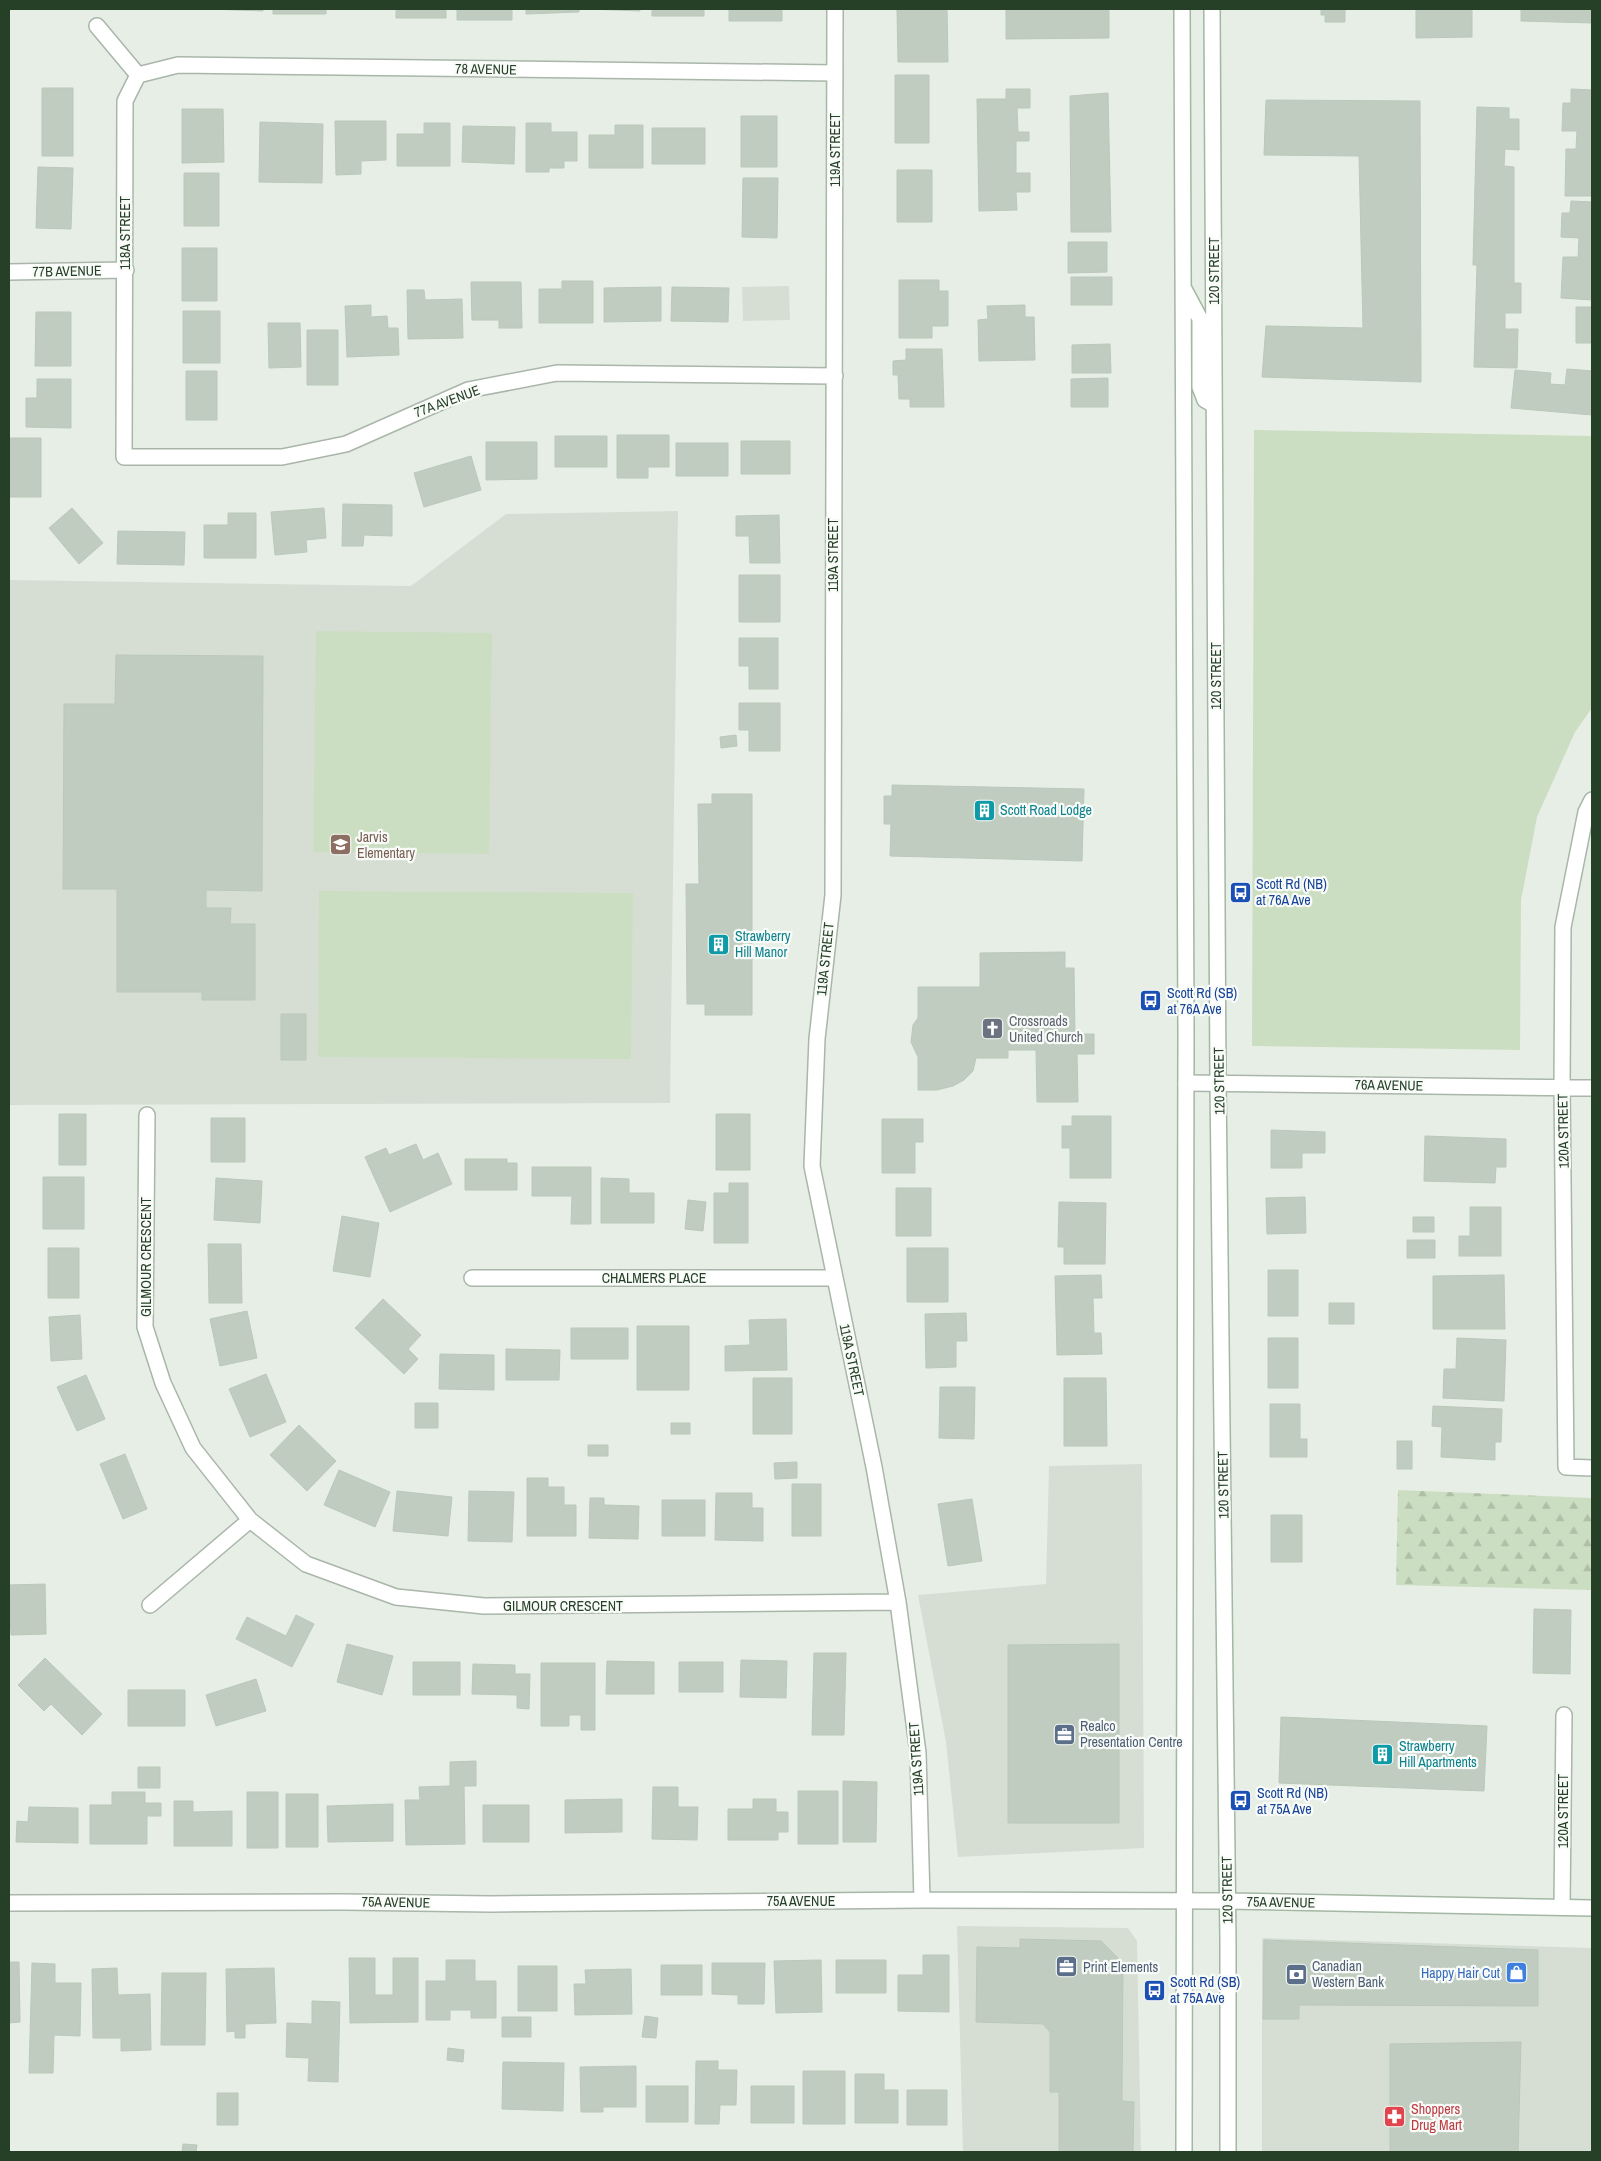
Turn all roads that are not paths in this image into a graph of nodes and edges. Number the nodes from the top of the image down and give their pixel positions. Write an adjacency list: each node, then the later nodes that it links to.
1 (835, 9): 5 (street, 119A STREET)
2 (1182, 9): 9 (street)
3 (1212, 9): 11 (street, 120 STREET)
4 (97, 26): 6 (street)
5 (835, 73): 6 (street, 78 AVENUE); 10 (street, 119A STREET)
6 (138, 75): 7 (street, 118A STREET)
7 (126, 270): 8 (street, 77B AVENUE); 12 (street, 118A STREET)
8 (9, 272)
9 (1183, 287): 11 (street); 14 (street)
10 (835, 376): 12 (street, 77A AVENUE); 20 (street, 119A STREET)
11 (1214, 405): 15 (street, 120 STREET)
12 (124, 458)
13 (1592, 800): 16 (street, 120A STREET)
14 (1186, 1083): 15 (street, 76A AVENUE); 27 (street)
15 (1218, 1083): 16 (street, 76A AVENUE); 28 (street, 120 STREET)
16 (1562, 1086): 17 (street, 76A AVENUE); 21 (street, 120A STREET)
17 (1592, 1088)
18 (147, 1115): 22 (street, GILMOUR CRESCENT)
19 (472, 1278): 20 (street, CHALMERS PLACE)
20 (835, 1278): 23 (street, 119A STREET)
21 (1592, 1468)
22 (250, 1520): 23 (street, GILMOUR CRESCENT); 24 (street)
23 (898, 1602): 26 (street, 119A STREET)
24 (150, 1605)
25 (1564, 1715): 30 (street, 120A STREET)
26 (922, 1900): 27 (street, 75A AVENUE); 29 (street, 75A AVENUE)
27 (1183, 1900): 28 (street, 75A AVENUE); 32 (street)
28 (1227, 1901): 30 (street, 75A AVENUE); 33 (street, 120 STREET)
29 (9, 1903)
30 (1562, 1907): 31 (street, 75A AVENUE)
31 (1592, 1908)
32 (1184, 2152)
33 (1228, 2152)

